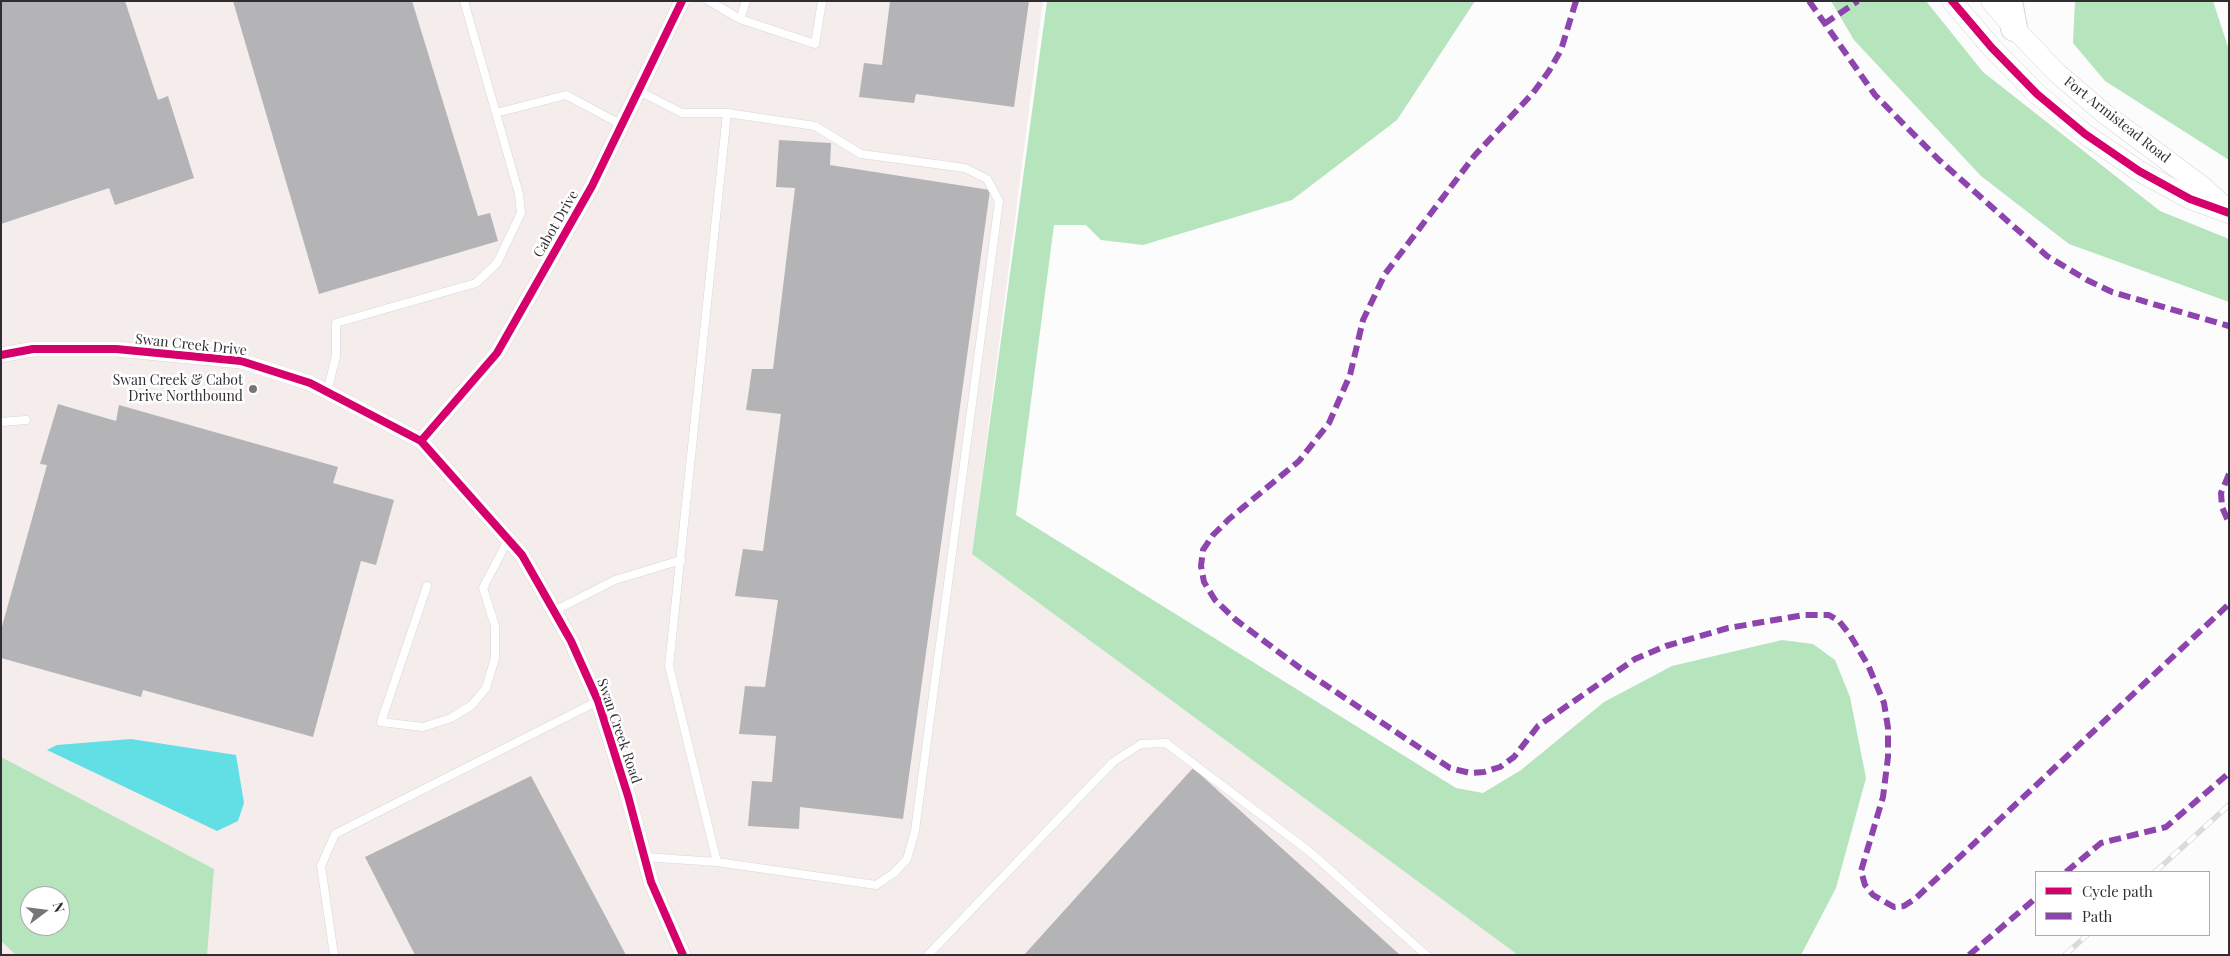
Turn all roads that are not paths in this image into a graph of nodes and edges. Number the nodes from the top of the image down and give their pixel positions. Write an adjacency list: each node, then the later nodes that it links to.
1 (464, 1): 12 (lane)
2 (682, 1): 11 (street, Cabot Drive)
3 (709, 1): 9 (lane)
4 (746, 1): 9 (lane)
5 (822, 1): 9 (lane)
6 (1952, 1): 15 (street, Fort Armistead Road)
7 (1991, 1): 10 (street, Fort Armistead Road)
8 (2009, 1): 10 (highway)
9 (740, 19)
10 (2014, 28): 15 (street, Fort Armistead Road)
11 (639, 90): 13 (lane); 14 (street, Cabot Drive)
12 (496, 113): 14 (lane); 17 (lane)
13 (727, 113): 22 (lane); 27 (lane)
14 (622, 125): 20 (street, Cabot Drive)
15 (2229, 212)
16 (1, 354): 17 (street, Swan Creek Drive)
17 (327, 392): 20 (street, Swan Creek Drive)
18 (26, 420): 19 (lane)
19 (1, 422)
20 (421, 441): 21 (street, Swan Creek Road)
21 (508, 540): 23 (lane); 24 (street, Swan Creek Road)
22 (680, 560): 24 (lane); 27 (lane)
23 (427, 586)
24 (554, 611): 25 (street, Swan Creek Road)
25 (598, 701): 26 (street, Swan Creek Road); 28 (lane)
26 (644, 857): 27 (lane); 29 (street, Swan Creek Road)
27 (717, 862)
28 (334, 955)
29 (683, 955)
30 (928, 955): 31 (lane)
31 (1426, 955)

